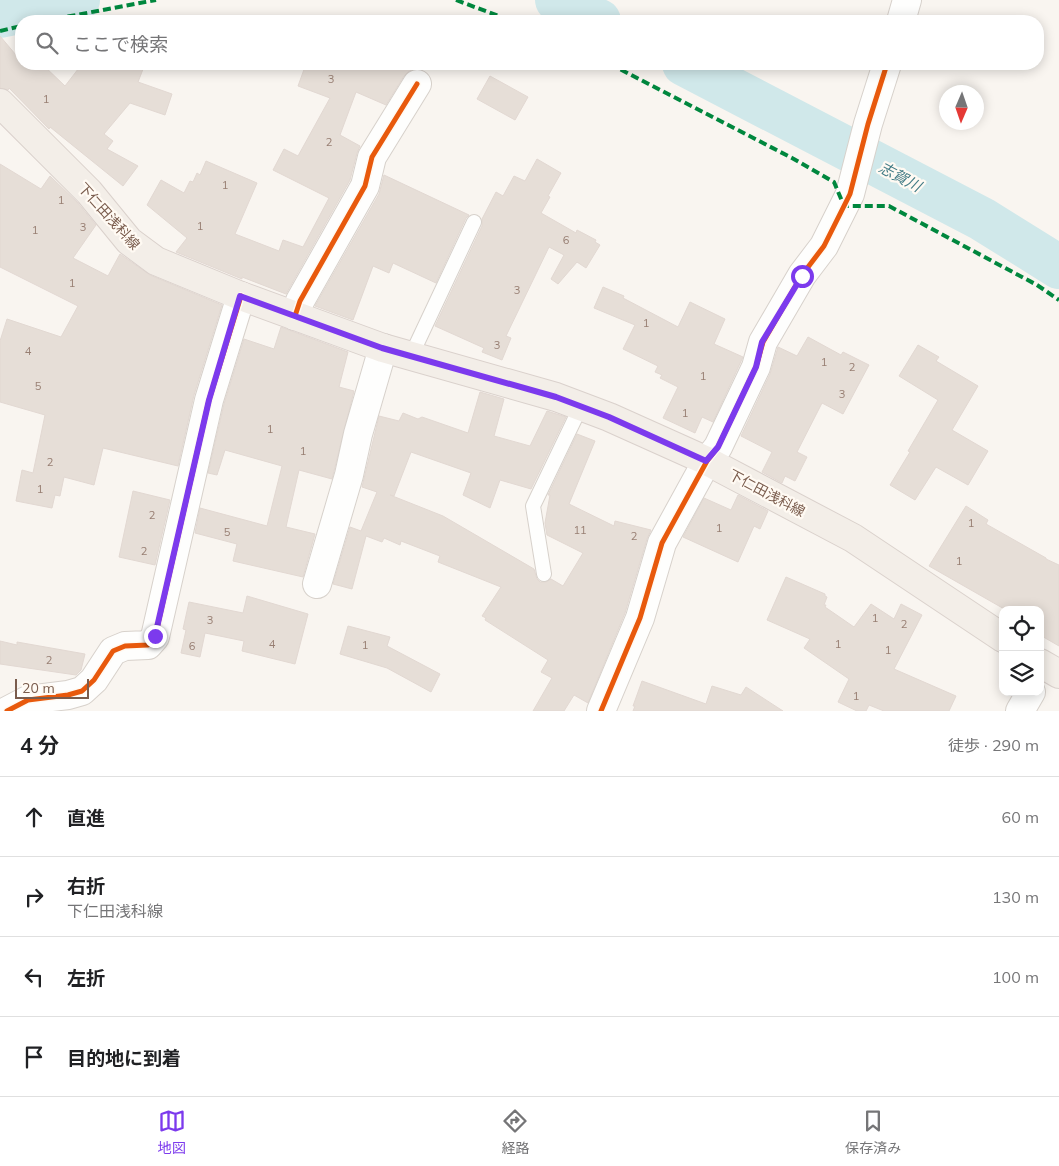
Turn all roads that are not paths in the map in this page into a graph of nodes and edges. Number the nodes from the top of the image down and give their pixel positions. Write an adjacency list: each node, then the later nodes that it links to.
1 (907, 0): 2 (street)
2 (903, 15)
3 (885, 70): 12 (street)
4 (417, 84): 8 (street)
5 (0, 103): 7 (main road, 下仁田浅科線)
6 (474, 222): 10 (lane)
7 (240, 296): 8 (main road, 下仁田浅科線); 17 (street)
8 (295, 316): 9 (main road, 下仁田浅科線)
9 (382, 348): 10 (main road, 下仁田浅科線); 14 (street)
10 (411, 356): 11 (main road, 下仁田浅科線)
11 (581, 406): 12 (main road, 下仁田浅科線); 13 (lane)
12 (706, 461): 15 (main road, 下仁田浅科線); 18 (street)
13 (544, 574)
14 (317, 584)
15 (999, 635)
16 (1029, 696): 19 (street)
17 (7, 711)
18 (601, 711)
19 (1020, 711)

